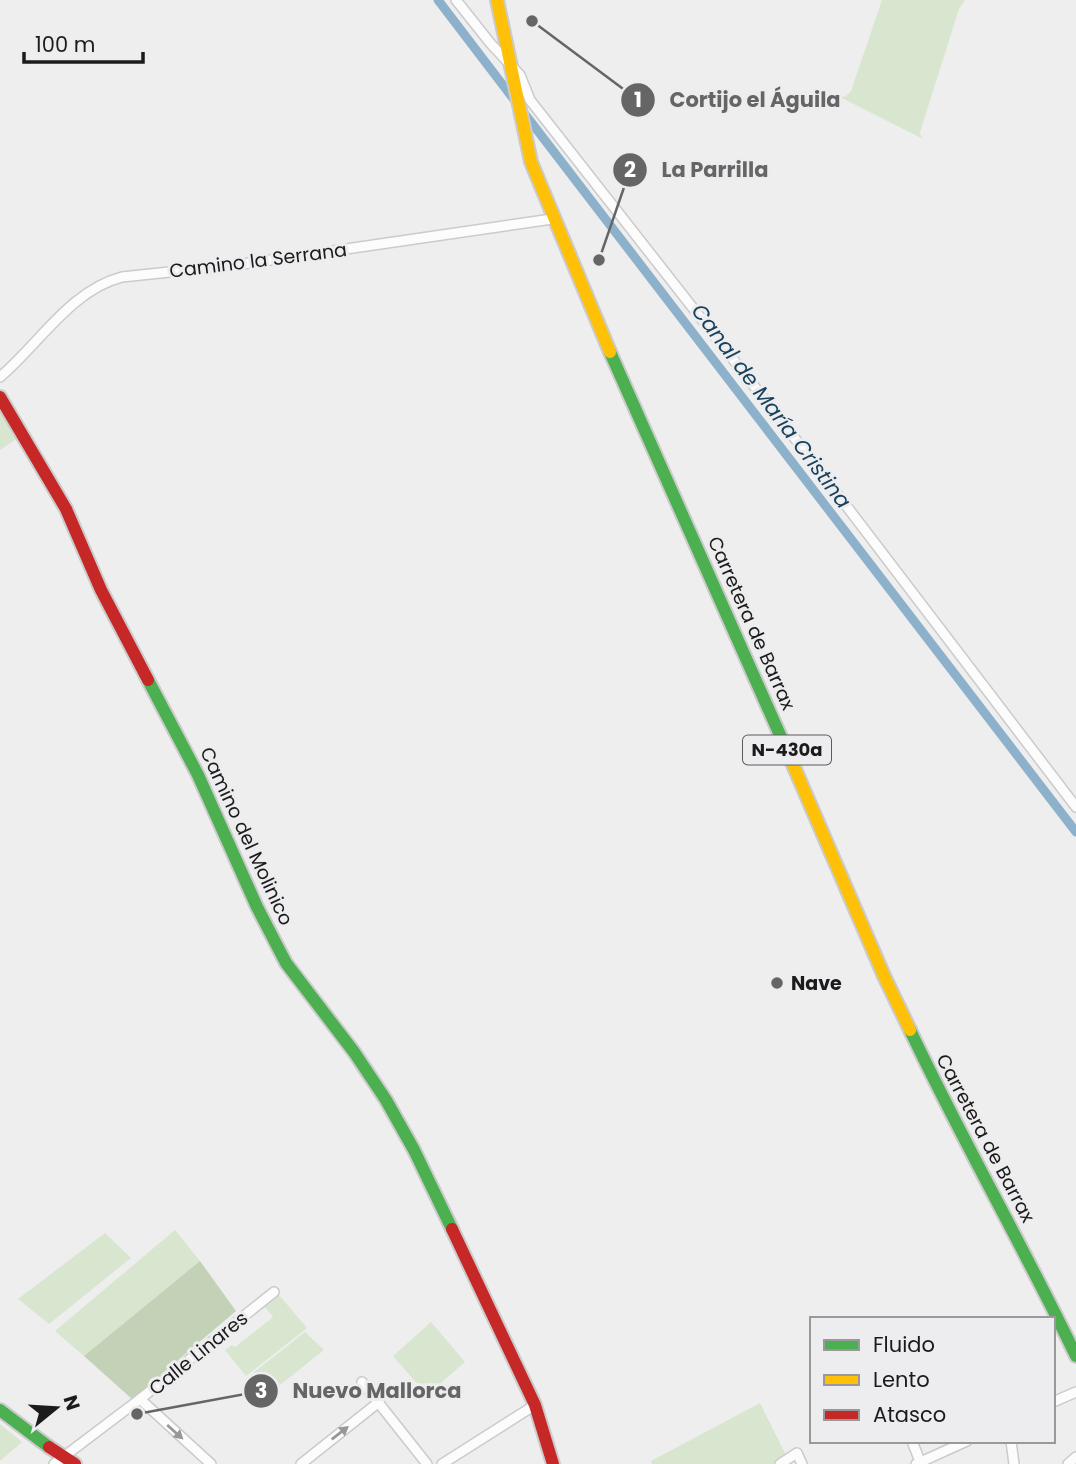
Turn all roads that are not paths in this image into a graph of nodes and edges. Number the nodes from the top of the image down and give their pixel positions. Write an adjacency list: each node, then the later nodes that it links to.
1 (456, 0): 3 (street)
2 (497, 0): 3 (main road, Carretera de Barrax / N-430a)
3 (510, 62): 4 (main road, Carretera de Barrax / N-430a); 7 (street)
4 (552, 219): 5 (street, Camino la Serrana); 9 (main road, Carretera de Barrax / N-430a)
5 (0, 377)
6 (0, 397): 15 (main road, Camino del Molinico)
7 (1076, 807)
8 (274, 1292): 12 (street, Calle Linares)
9 (1076, 1356)
10 (362, 1381): 14 (street)
11 (1076, 1392): 13 (street)
12 (141, 1399): 21 (street, Calle Linares); 24 (street, one-way to 24)
13 (1055, 1401)
14 (379, 1402): 25 (street, one-way to 14); 26 (street)
15 (536, 1405): 22 (main road, Camino del Molinico); 27 (street)
16 (0, 1410): 21 (main road)
17 (913, 1443): 23 (street)
18 (963, 1443): 23 (street)
19 (1011, 1443): 30 (street)
20 (1076, 1457): 31 (street)
21 (63, 1462)
22 (550, 1462)
23 (919, 1463)
24 (211, 1464)
25 (301, 1464)
26 (427, 1464)
27 (442, 1464)
28 (780, 1464): 29 (street)
29 (802, 1464)
30 (1014, 1464)
31 (1068, 1464)

